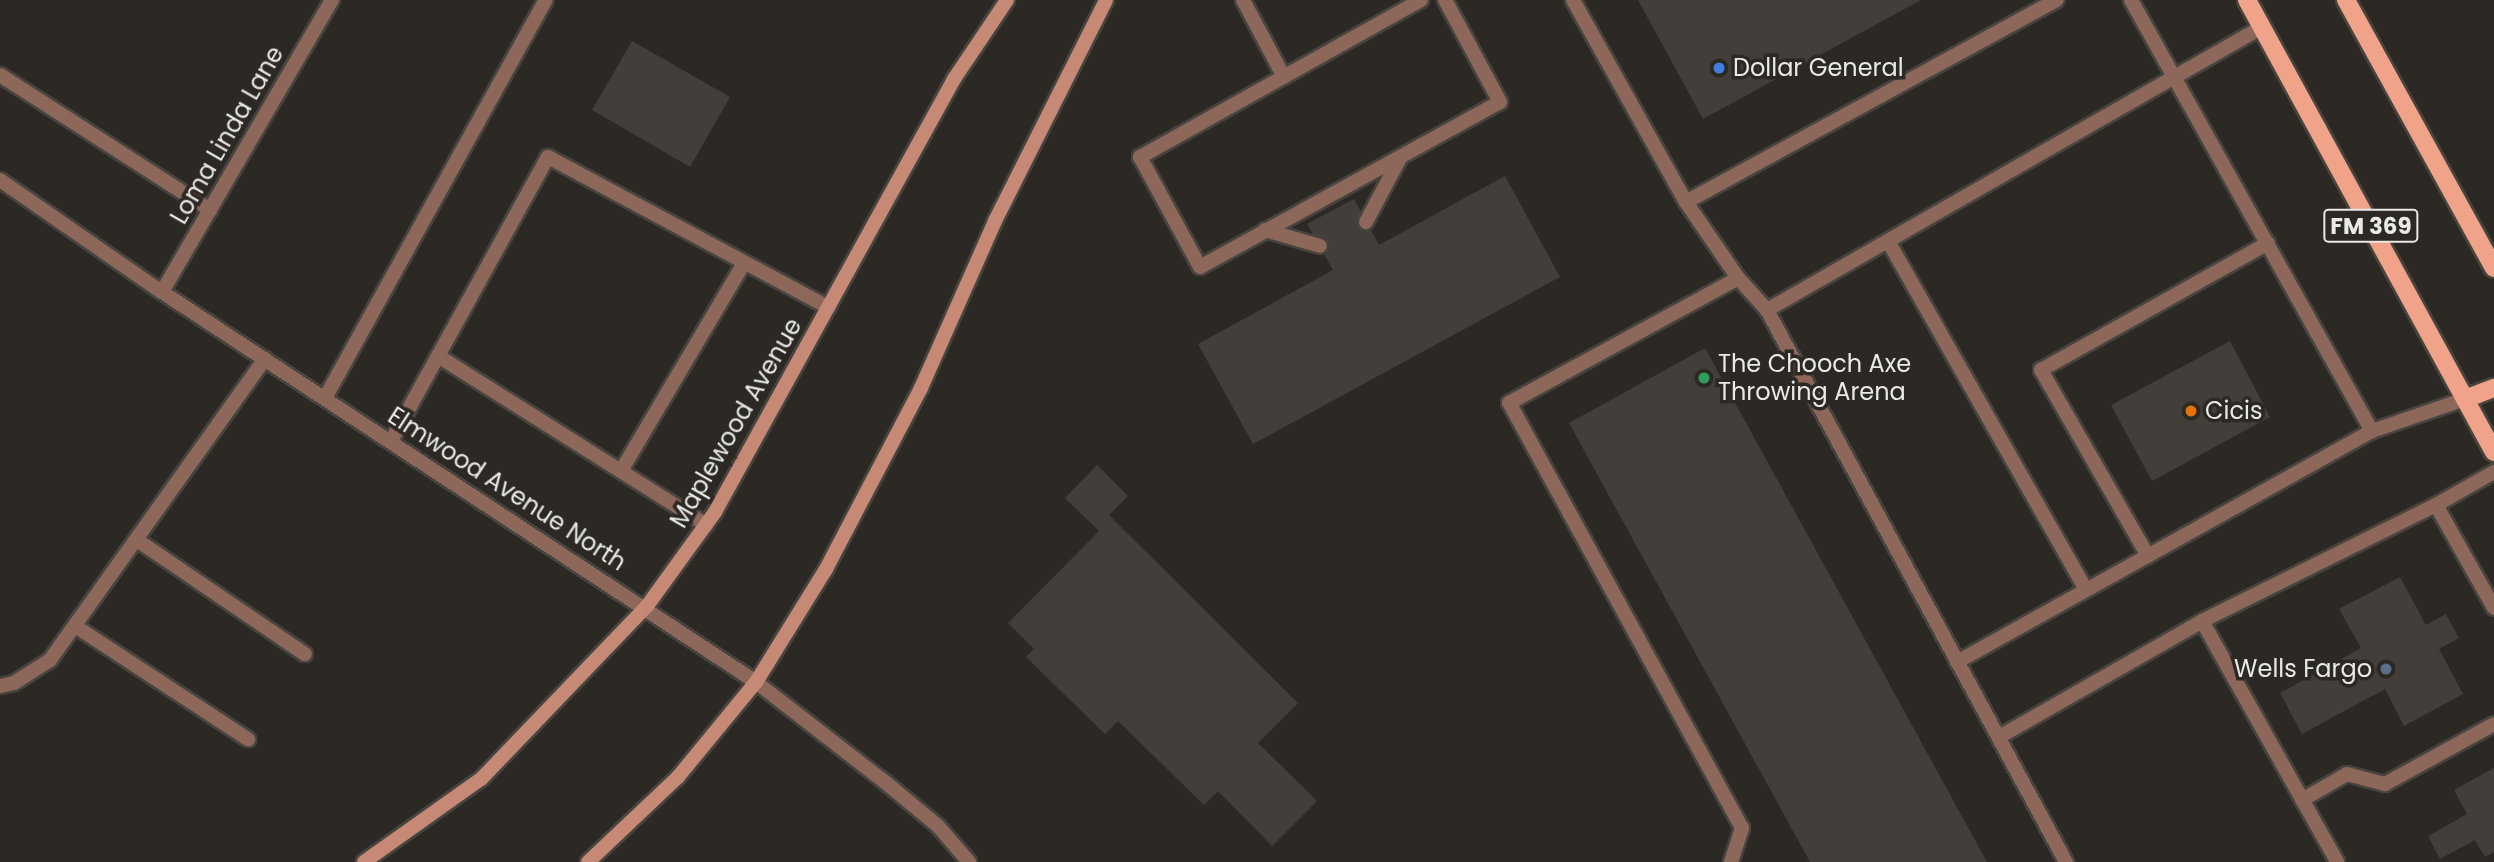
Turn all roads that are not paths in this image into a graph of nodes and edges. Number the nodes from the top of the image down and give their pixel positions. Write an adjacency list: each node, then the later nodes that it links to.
1 (331, 0): 20 (street, Loma Linda Lane)
2 (546, 0): 35 (street)
3 (1007, 0): 30 (street, Maplewood Avenue)
4 (1107, 0): 53 (street)
5 (1243, 0): 15 (street)
6 (1421, 0): 15 (street)
7 (1445, 0): 17 (street)
8 (1573, 0): 19 (street)
9 (2056, 0): 19 (street)
10 (2131, 0): 16 (street)
11 (2247, 0): 13 (main road, FM 369)
12 (2346, 0): 27 (main road, FM 369)
13 (2262, 27): 16 (street); 36 (main road, FM 369)
14 (0, 75): 20 (street)
15 (1284, 77): 22 (street)
16 (2176, 78): 23 (street); 24 (street)
17 (1401, 157): 21 (street); 22 (street)
18 (0, 180): 29 (street, Elmwood Avenue North)
19 (1686, 202): 28 (street)
20 (210, 210): 29 (street, Loma Linda Lane)
21 (1366, 222)
22 (1265, 230): 25 (street)
23 (1888, 242): 31 (street); 46 (street)
24 (2268, 243): 37 (street); 45 (street)
25 (1320, 246)
26 (744, 263): 30 (street); 32 (street); 40 (street)
27 (2494, 268)
28 (1738, 278): 31 (street); 62 (street)
29 (162, 292): 33 (street, Elmwood Avenue North)
30 (828, 307): 43 (street, Maplewood Avenue)
31 (1767, 310): 52 (street)
32 (438, 356): 38 (street); 40 (street)
33 (265, 359): 35 (street, Elmwood Avenue North); 44 (street)
34 (2494, 388): 36 (main road)
35 (325, 397): 38 (street, Elmwood Avenue North)
36 (2465, 399): 37 (street); 39 (main road, FM 369)
37 (2372, 431): 45 (street)
38 (391, 440): 47 (street, Elmwood Avenue North)
39 (2494, 452)
40 (621, 471): 43 (street)
41 (2494, 472): 42 (street)
42 (2436, 505): 48 (street); 49 (street)
43 (706, 525): 47 (street, Maplewood Avenue)
44 (137, 540): 50 (street); 51 (street)
45 (2148, 556): 46 (street)
46 (2086, 590): 52 (street)
47 (647, 606): 53 (street, Elmwood Avenue North); 59 (street, Maplewood Avenue)
48 (2494, 608)
49 (2203, 621): 56 (street); 58 (street)
50 (75, 626): 54 (street); 57 (street)
51 (305, 654)
52 (1957, 662): 56 (street)
53 (756, 682): 60 (street); 61 (street, Elmwood Avenue North)
54 (0, 686)
55 (2494, 724): 58 (street)
56 (1998, 737): 63 (street)
57 (248, 739)
58 (2302, 800): 64 (street)
59 (364, 862)
60 (588, 862)
61 (969, 862)
62 (1731, 862)
63 (2066, 862)
64 (2337, 862)

